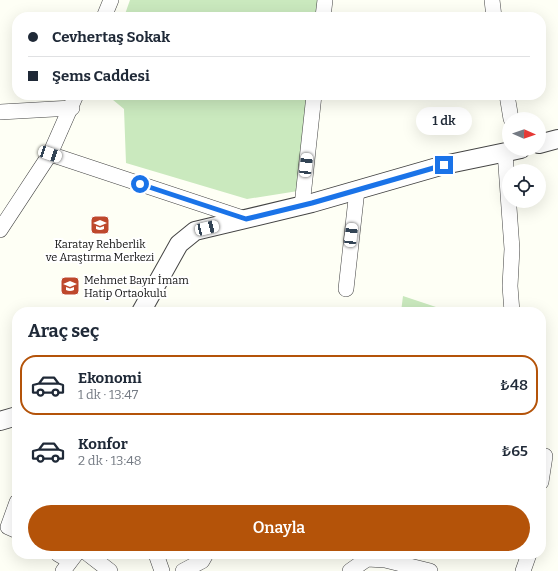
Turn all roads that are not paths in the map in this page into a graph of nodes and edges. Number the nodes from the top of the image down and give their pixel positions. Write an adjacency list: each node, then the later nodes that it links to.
1 (110, 0): 4 (street)
2 (325, 0): 5 (street)
3 (492, 0): 6 (street)
4 (106, 12)
5 (324, 12)
6 (493, 12)
7 (313, 100): 18 (street)
8 (508, 100): 11 (street)
9 (74, 101): 10 (street); 15 (street)
10 (0, 112)
11 (510, 112)
12 (558, 139): 13 (street)
13 (546, 142)
14 (502, 153): 17 (street)
15 (50, 154): 19 (street); 20 (street)
16 (515, 156): 23 (street)
17 (357, 190): 18 (street); 21 (street)
18 (302, 206): 19 (street)
19 (246, 219): 22 (street)
20 (0, 230)
21 (346, 289)
22 (144, 307)
23 (512, 307)
24 (12, 417): 25 (street)
25 (0, 421)
26 (12, 515): 27 (street)
27 (12, 528)
28 (94, 559): 32 (street)
29 (158, 559): 33 (street)
30 (203, 559): 34 (street)
31 (527, 559): 37 (street)
32 (110, 571)
33 (162, 571)
34 (183, 571)
35 (350, 571): 36 (street)
36 (430, 571)
37 (523, 571)

